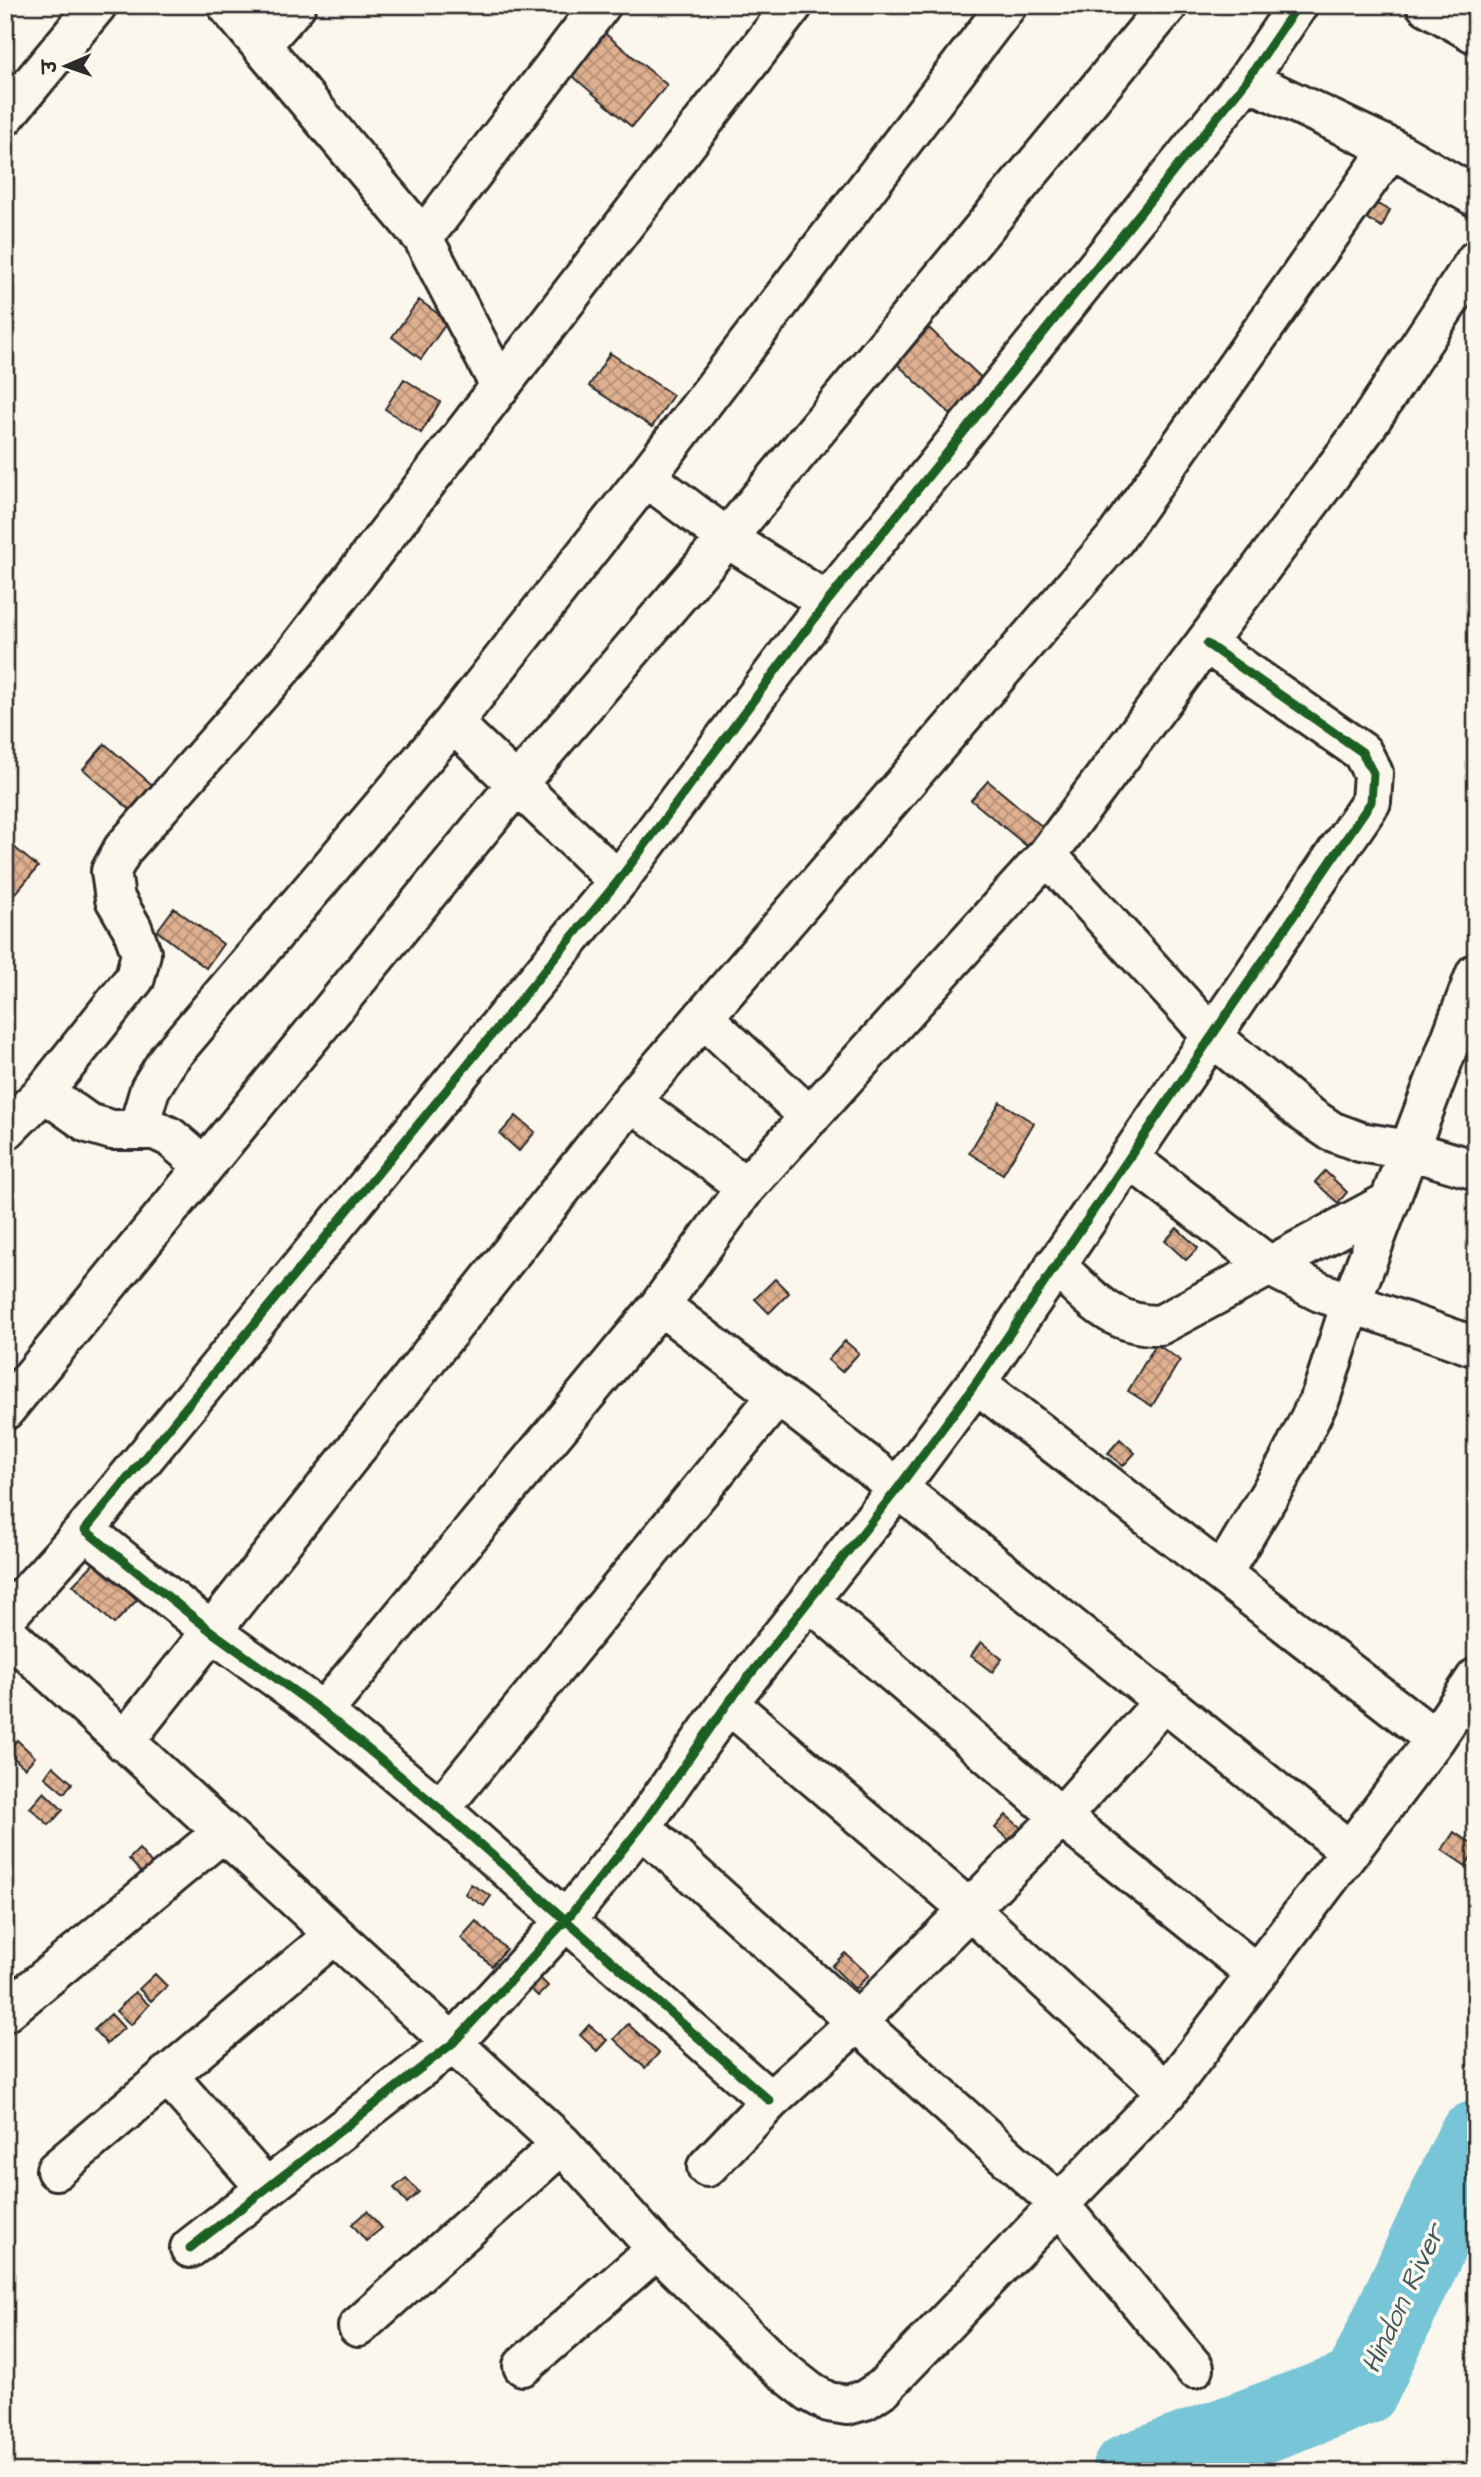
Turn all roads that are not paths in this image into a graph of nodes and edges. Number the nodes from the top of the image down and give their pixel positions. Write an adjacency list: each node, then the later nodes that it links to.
1 (97, 5): 13 (street)
2 (227, 5): 11 (street)
3 (296, 5): 11 (street)
4 (601, 5): 16 (street)
5 (793, 5): 18 (street)
6 (1007, 5): 19 (street)
7 (1168, 5): 20 (street)
8 (1298, 5): 12 (street)
9 (1426, 5): 10 (street)
10 (1476, 34)
11 (262, 44): 16 (street)
12 (1247, 80): 14 (street); 21 (street)
13 (5, 116)
14 (1391, 148): 15 (street); 28 (street)
15 (1476, 197)
16 (423, 238): 18 (street)
17 (1476, 260): 22 (street)
18 (500, 386): 30 (street)
19 (646, 477): 20 (street); 23 (street)
20 (727, 538): 21 (street); 24 (street)
21 (827, 602): 26 (street)
22 (1207, 644): 25 (street); 29 (street)
23 (453, 723): 24 (street); 33 (street)
24 (517, 784): 26 (street); 37 (street)
25 (1047, 855): 29 (street); 32 (street)
26 (618, 881): 50 (street)
27 (1476, 973): 35 (street)
28 (704, 1017): 31 (street); 32 (street)
29 (1213, 1037): 35 (street); 36 (street)
30 (44, 1092): 33 (street); 34 (street)
31 (631, 1101): 39 (street); 55 (street)
32 (810, 1117): 39 (street)
33 (138, 1129): 37 (street)
34 (5, 1131)
35 (1409, 1150): 38 (street); 40 (street)
36 (1130, 1159): 41 (street); 42 (street)
37 (204, 1167): 48 (street)
38 (1476, 1170)
39 (746, 1188): 44 (street)
40 (1390, 1201): 42 (street); 43 (street)
41 (1055, 1265): 42 (street); 46 (street)
42 (1271, 1267): 43 (street)
43 (1350, 1303): 45 (street); 51 (street)
44 (660, 1305): 47 (street); 59 (street)
45 (1476, 1347)
46 (976, 1383): 49 (street); 51 (street)
47 (778, 1395): 49 (street); 62 (street)
48 (5, 1410)
49 (898, 1488): 52 (street); 57 (street)
50 (85, 1530): 53 (street); 55 (street)
51 (1223, 1572): 60 (street)
52 (810, 1601): 58 (street); 63 (street)
53 (5, 1618)
54 (5, 1631): 61 (street)
55 (212, 1632): 59 (street); 61 (street)
56 (1476, 1678): 60 (street)
57 (1164, 1701): 63 (street); 66 (street)
58 (728, 1703): 64 (street); 67 (street)
59 (323, 1712): 62 (street)
60 (1435, 1739): 66 (street)
61 (124, 1742): 65 (street)
62 (440, 1809): 68 (street)
63 (1061, 1817): 67 (street); 70 (street)
64 (641, 1827): 68 (street); 72 (street)
65 (223, 1832): 69 (street); 71 (street)
66 (1350, 1852): 70 (street)
67 (970, 1910): 72 (street); 75 (street)
68 (567, 1919): 73 (street); 76 (street)
69 (334, 1935): 73 (street); 74 (street)
70 (1257, 1974): 75 (street)
71 (5, 2012)
72 (856, 2023): 76 (street); 81 (street)
73 (453, 2043): 77 (street); 80 (street)
74 (167, 2076): 79 (street); 80 (street)
75 (1167, 2092): 81 (street)
76 (770, 2101): 78 (street)
77 (562, 2144): 83 (street); 84 (street)
78 (707, 2167)
79 (56, 2170)
80 (266, 2189): 82 (street)
81 (1058, 2203): 83 (street); 86 (street)
82 (190, 2248)
83 (657, 2249): 85 (street)
84 (358, 2328)
85 (523, 2366)
86 (1194, 2368)

